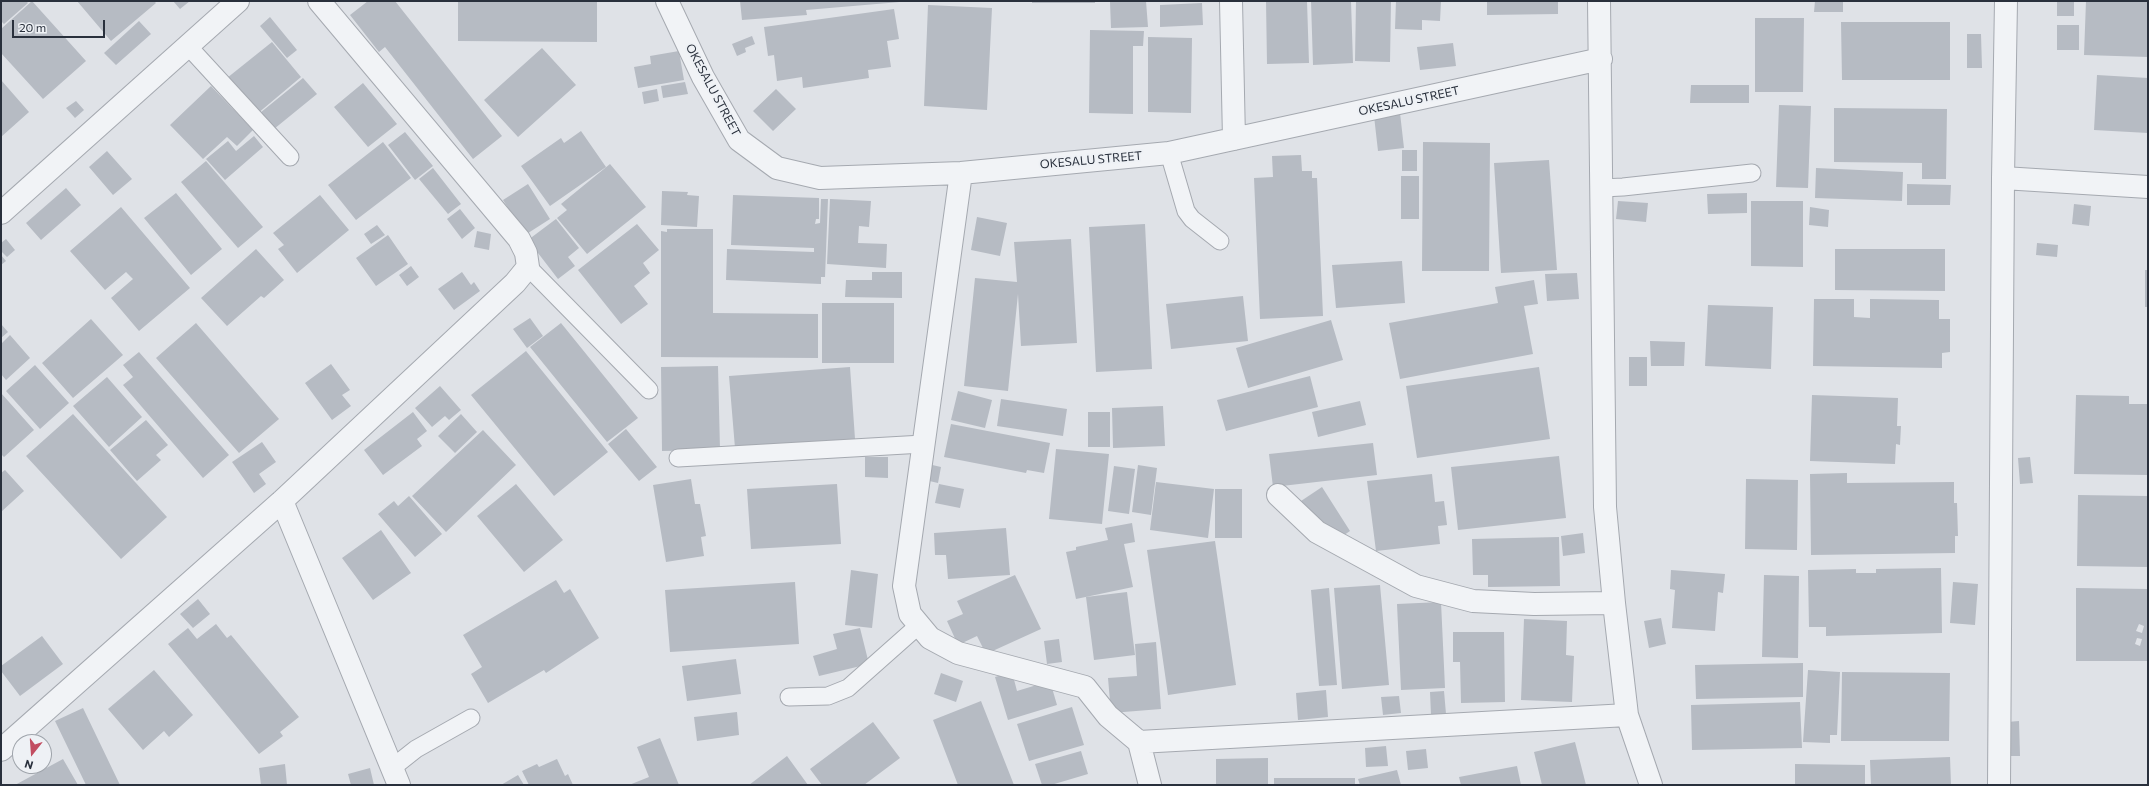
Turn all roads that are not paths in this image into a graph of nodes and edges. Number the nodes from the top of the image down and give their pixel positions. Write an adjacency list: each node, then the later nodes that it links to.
1 (238, 1): 7 (street)
2 (319, 1): 19 (street)
3 (668, 1): 12 (street, OKESALU STREET)
4 (1231, 1): 9 (street)
5 (1599, 1): 8 (street)
6 (2006, 1): 14 (street)
7 (188, 46): 11 (lane); 17 (street)
8 (1601, 59): 9 (street, OKESALU STREET); 16 (street)
9 (1234, 139): 10 (street, OKESALU STREET)
10 (1170, 153): 12 (street, OKESALU STREET); 18 (lane)
11 (290, 157)
12 (961, 172): 21 (street)
13 (1752, 174): 16 (lane)
14 (2003, 178): 15 (street); 35 (street)
15 (2148, 187)
16 (1602, 188): 25 (street)
17 (1, 214)
18 (1220, 241)
19 (528, 267): 20 (lane); 24 (street)
20 (649, 390)
21 (923, 444): 22 (lane); 26 (street)
22 (678, 458)
23 (1278, 495): 25 (street)
24 (282, 501): 31 (street); 32 (street)
25 (1614, 603): 28 (street)
26 (919, 625): 27 (lane); 30 (street)
27 (789, 697)
28 (1627, 715): 30 (street); 34 (street)
29 (471, 718): 32 (lane)
30 (1139, 742): 33 (street)
31 (1, 750)
32 (396, 777)
33 (1150, 785)
34 (1651, 785)
35 (1999, 785)

